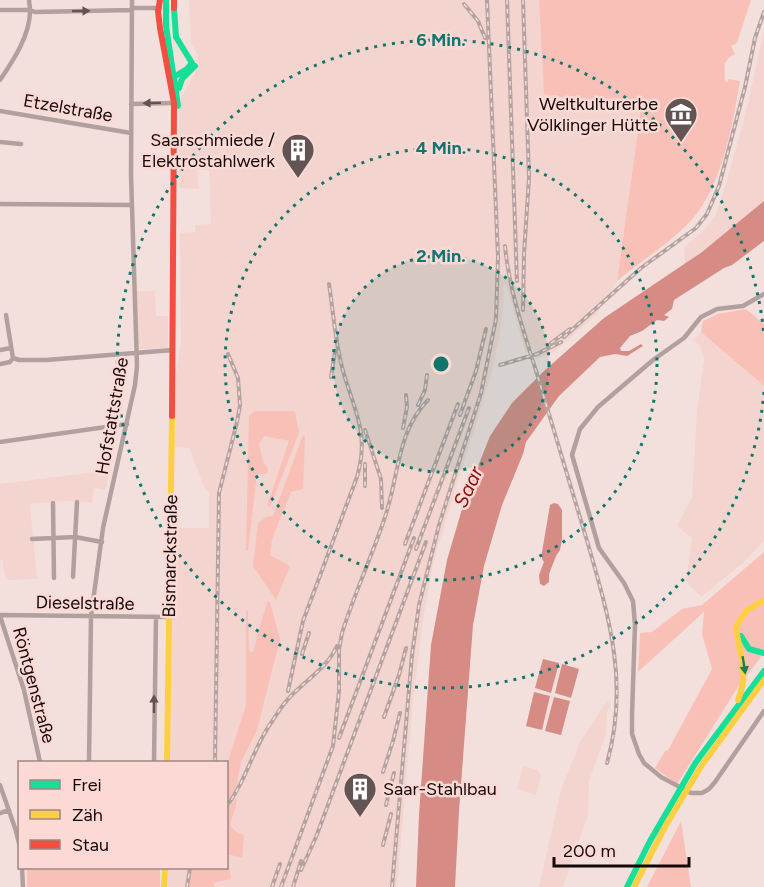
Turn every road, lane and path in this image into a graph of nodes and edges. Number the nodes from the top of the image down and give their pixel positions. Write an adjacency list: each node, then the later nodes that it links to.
1 (28, 0): 8 (street)
2 (132, 0): 6 (street, Hofstattstraße)
3 (160, 0): 11 (main road)
4 (166, 0): 9 (main road)
5 (174, 4): 6 (street); 10 (main road)
6 (132, 9): 8 (street, one-way to 6); 15 (street, Hofstattstraße)
7 (0, 10): 8 (street)
8 (30, 10): 12 (street)
9 (169, 42): 10 (main road); 11 (main road)
10 (187, 52): 11 (main road); 13 (main road)
11 (173, 75): 13 (main road, Bismarckstraße); 14 (main road, Bismarckstraße)
12 (0, 80)
13 (178, 93): 20 (main road, Bismarckstraße)
14 (174, 103): 15 (street, one-way to 15); 20 (main road, Bismarckstraße)
15 (131, 104): 17 (street, Hofstattstraße)
16 (0, 111): 17 (street, Etzelstraße)
17 (131, 133): 22 (street, Hofstattstraße)
18 (0, 142): 19 (street)
19 (21, 144)
20 (174, 202): 27 (main road, Bismarckstraße)
21 (0, 204): 22 (street)
22 (132, 205): 28 (street, Hofstattstraße)
23 (764, 294): 50 (street)
24 (6, 315): 25 (street)
25 (11, 348): 26 (street); 29 (street)
26 (0, 350)
27 (173, 350): 28 (street); 46 (main road, Bismarckstraße)
28 (138, 352): 29 (street); 31 (street, Hofstattstraße)
29 (13, 358): 30 (street)
30 (0, 364)
31 (126, 424): 32 (street); 38 (street, Hofstattstraße)
32 (0, 442)
33 (77, 502): 36 (street)
34 (53, 503): 35 (street)
35 (54, 537): 36 (street); 37 (street); 40 (street)
36 (75, 537): 38 (street); 39 (street)
37 (32, 539)
38 (102, 542): 44 (street, Hofstattstraße)
39 (73, 577)
40 (54, 578)
41 (764, 600): 51 (main road, one-way to 51)
42 (764, 606): 47 (main road)
43 (0, 615): 44 (street, Dieselstraße); 52 (street, Röntgenstraße)
44 (91, 616): 45 (street, Dieselstraße); 53 (street, Hofstattstraße)
45 (156, 617): 46 (street, Dieselstraße); 54 (street, Bismarckstraße, one-way to 45)
46 (169, 617): 55 (main road, Bismarckstraße)
47 (764, 653)
48 (764, 671): 51 (main road)
49 (764, 680): 56 (main road)
50 (764, 711)
51 (727, 720): 56 (main road)
52 (40, 761)
53 (90, 761)
54 (154, 761)
55 (167, 761)
56 (699, 764): 60 (main road)
57 (0, 785): 58 (street)
58 (9, 810): 59 (street); 61 (street)
59 (0, 813)
60 (663, 824): 66 (main road); 67 (main road)
61 (18, 840)
62 (22, 869): 64 (street)
63 (165, 869): 65 (main road)
64 (23, 887)
65 (165, 887)
66 (627, 887)
67 (634, 887)

